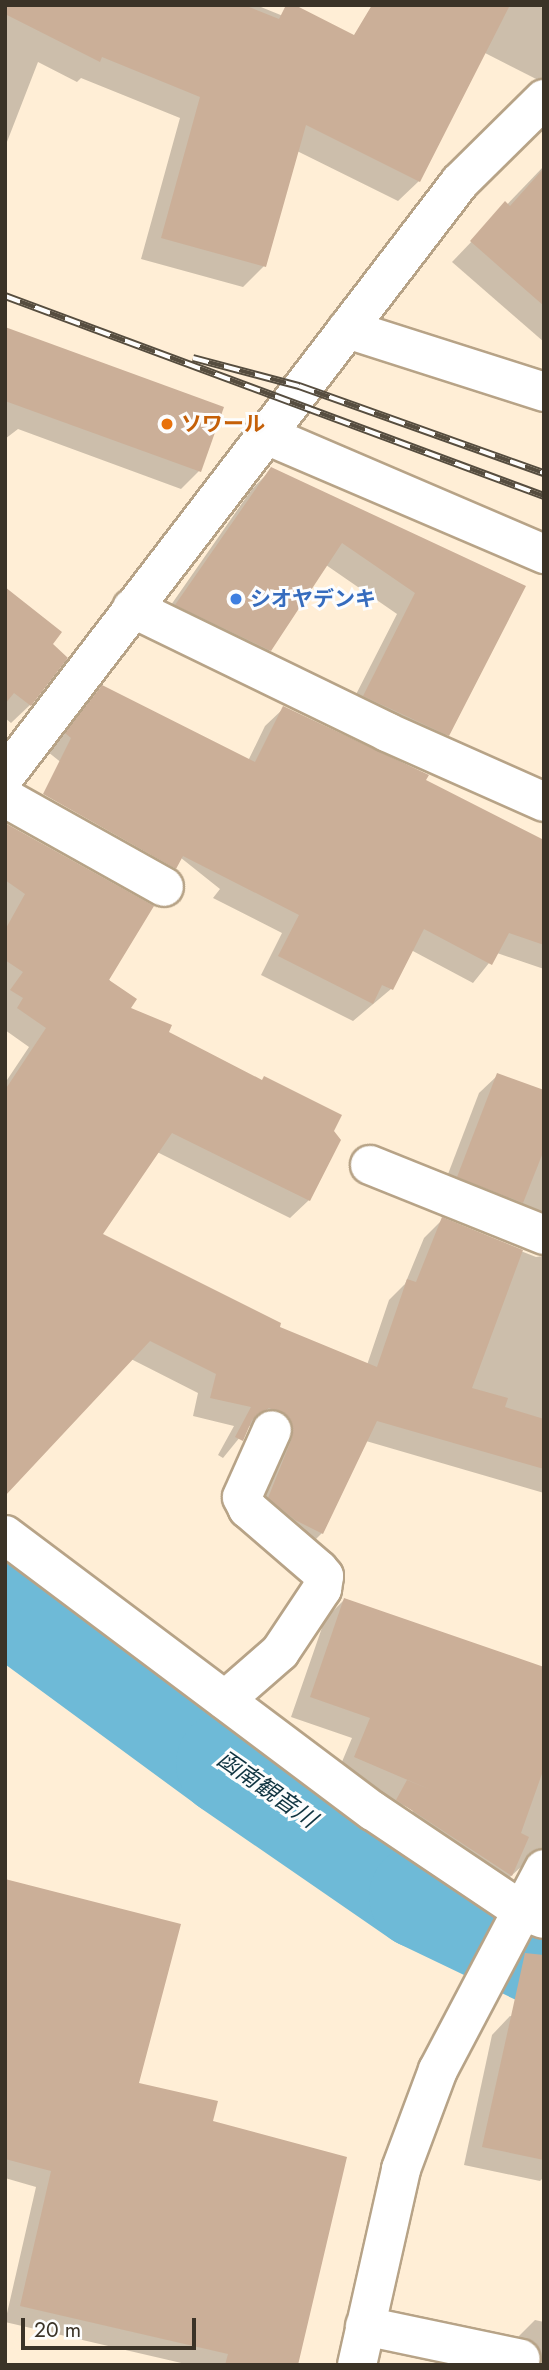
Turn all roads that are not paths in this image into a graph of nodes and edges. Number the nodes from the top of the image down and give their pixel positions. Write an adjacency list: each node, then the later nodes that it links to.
1 (544, 99): 2 (street)
2 (347, 329): 3 (street); 4 (street)
3 (544, 392)
4 (264, 434): 5 (street); 6 (street)
5 (544, 554)
6 (132, 608): 7 (street); 9 (street)
7 (5, 776)
8 (5, 798): 10 (street)
9 (544, 802)
10 (164, 887)
11 (370, 1165): 12 (street)
12 (544, 1235)
13 (272, 1430): 15 (street)
14 (5, 1535): 15 (street)
15 (225, 1700): 17 (street)
16 (544, 1869): 17 (street)
17 (533, 1915): 18 (street)
18 (365, 2326): 19 (street); 20 (street)
19 (521, 2359)
20 (357, 2365)

